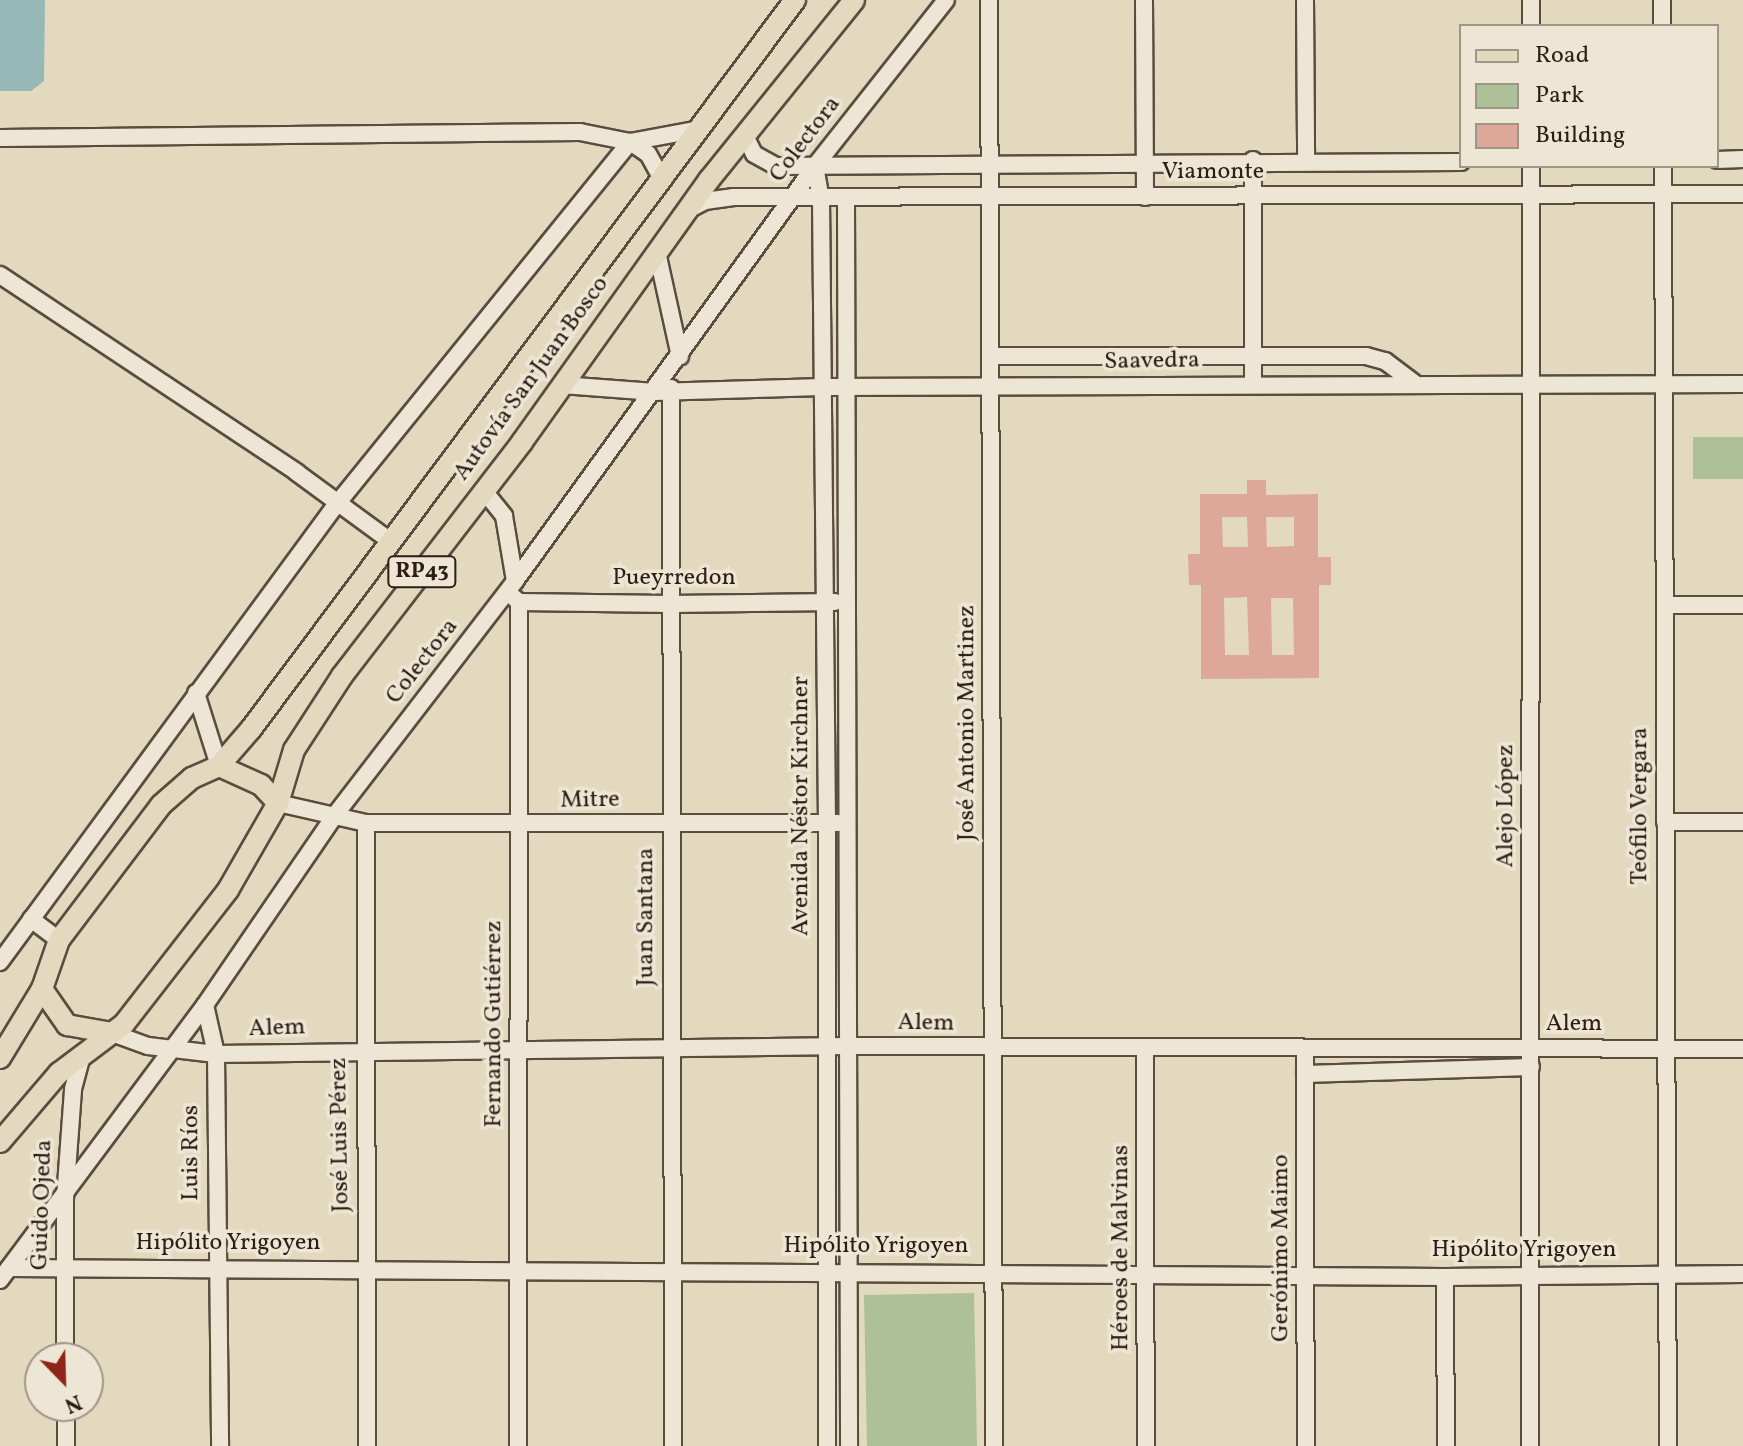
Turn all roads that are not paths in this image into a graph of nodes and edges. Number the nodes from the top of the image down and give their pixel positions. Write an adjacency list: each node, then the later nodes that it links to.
1 (795, 0): 11 (main road, Autovía San Juan Bosco / RP43)
2 (854, 0): 12 (main road, Autovía San Juan Bosco / RP43)
3 (946, 0): 22 (street, Colectora)
4 (989, 0): 20 (street, José Antonio Martinez)
5 (1144, 0): 19 (street)
6 (1305, 0): 17 (street)
7 (1531, 0): 9 (street)
8 (1662, 0): 10 (street)
9 (1531, 24)
10 (1662, 24)
11 (700, 129): 14 (street); 25 (main road, Autovía San Juan Bosco / RP43)
12 (745, 136): 22 (street, Viamonte); 35 (main road, Autovía San Juan Bosco / RP43)
13 (0, 138): 14 (street)
14 (630, 142): 25 (street); 52 (street)
15 (1743, 159): 18 (street)
16 (1253, 160): 17 (street, Viamonte); 19 (street, Viamonte); 30 (street)
17 (1306, 160): 21 (street, Viamonte)
18 (1719, 160)
19 (1145, 161): 20 (street, Viamonte); 29 (street)
20 (990, 162): 22 (street, Viamonte); 32 (street, José Antonio Martinez)
21 (1459, 162)
22 (815, 166): 31 (street, Colectora); 33 (street, Avenida Néstor Kirchner)
23 (1531, 168): 28 (street, Alejo López)
24 (1663, 168): 26 (street, Teófilo Vergara)
25 (662, 179): 53 (main road, Autovía San Juan Bosco / RP43)
26 (1663, 194): 27 (street, Viamonte); 28 (street, Viamonte); 43 (street, Teófilo Vergara)
27 (1743, 194)
28 (1531, 195): 30 (street, Viamonte); 42 (street, Alejo López)
29 (1145, 197): 30 (street, Viamonte); 32 (street, Viamonte)
30 (1254, 197): 39 (street)
31 (792, 198): 33 (street, Viamonte); 35 (street, Viamonte); 40 (street, Colectora)
32 (990, 198): 34 (street, Viamonte); 38 (street, José Antonio Martinez)
33 (821, 199): 34 (street, Viamonte); 47 (street, Avenida Néstor Kirchner)
34 (846, 199): 48 (street, Avenida Néstor Kirchner)
35 (687, 211): 36 (main road, Autovía San Juan Bosco / RP43)
36 (657, 252): 40 (street); 45 (main road, Autovía San Juan Bosco / RP43)
37 (0, 275): 52 (street)
38 (991, 356): 39 (street); 49 (street, José Antonio Martinez)
39 (1254, 356): 41 (street); 46 (street)
40 (680, 357): 50 (street, Colectora)
41 (1416, 384): 42 (street, Saavedra); 46 (street, Saavedra)
42 (1532, 384): 43 (street, Saavedra); 82 (street, Alejo López)
43 (1665, 384): 44 (street, Saavedra); 58 (street, Teófilo Vergara)
44 (1743, 384)
45 (562, 385): 50 (street, Saavedra); 51 (main road, Autovía San Juan Bosco / RP43)
46 (1253, 385): 49 (street, Saavedra)
47 (822, 387): 48 (street, Saavedra); 50 (street, Saavedra); 57 (street, Avenida Néstor Kirchner)
48 (843, 387): 49 (street, Saavedra); 55 (street, Avenida Néstor Kirchner)
49 (991, 388): 80 (street, José Antonio Martinez)
50 (663, 390): 54 (street, Colectora); 56 (street, Juan Santana)
51 (484, 491): 54 (street, Fernando Gutiérrez); 62 (main road, Autovía San Juan Bosco / RP43)
52 (338, 502): 53 (street); 60 (street)
53 (389, 540): 61 (main road, Autovía San Juan Bosco / RP43)
54 (514, 592): 56 (street, Pueyrredon); 63 (street, Colectora); 70 (street, Fernando Gutiérrez)
55 (845, 601): 57 (street, Pueyrredon); 64 (street, Avenida Néstor Kirchner)
56 (670, 604): 57 (street, Pueyrredon); 68 (street, Juan Santana)
57 (824, 604): 69 (street, Avenida Néstor Kirchner)
58 (1665, 605): 59 (street); 65 (street, Teófilo Vergara)
59 (1743, 605)
60 (196, 693): 61 (street); 71 (street)
61 (219, 766): 62 (main road); 72 (main road, Autovía San Juan Bosco / RP43)
62 (278, 803): 63 (street, Mitre); 76 (main road, Autovía San Juan Bosco / RP43)
63 (335, 815): 67 (street, Mitre); 75 (street, Colectora)
64 (847, 822): 69 (street, Mitre); 77 (street, Avenida Néstor Kirchner)
65 (1665, 822): 66 (street); 86 (street, Teófilo Vergara)
66 (1743, 822)
67 (366, 823): 70 (street, Mitre); 84 (street, José Luis Pérez)
68 (671, 823): 69 (street, Mitre); 70 (street, Mitre); 78 (street, Juan Santana)
69 (827, 824): 79 (street, Avenida Néstor Kirchner)
70 (521, 826): 81 (street, Fernando Gutiérrez)
71 (31, 919): 72 (street); 73 (street)
72 (59, 940): 74 (main road, Autovía San Juan Bosco / RP43)
73 (0, 962)
74 (42, 989): 76 (main road); 91 (main road, Autovía San Juan Bosco / RP43)
75 (205, 1005): 87 (street, Colectora); 89 (street, Luis Ríos)
76 (112, 1033): 87 (street, Alem); 90 (main road, Autovía San Juan Bosco / RP43)
77 (847, 1046): 79 (street, Alem); 80 (street, Alem); 101 (street, Avenida Néstor Kirchner)
78 (671, 1048): 79 (street, Alem); 81 (street, Alem); 99 (street, Juan Santana)
79 (827, 1048): 102 (street, Avenida Néstor Kirchner)
80 (993, 1048): 88 (street, Alem); 103 (street, José Antonio Martinez)
81 (518, 1049): 84 (street, Alem); 100 (street, Fernando Gutiérrez)
82 (1531, 1049): 85 (street, Alem); 86 (street, Alem); 92 (street, Alejo López)
83 (1743, 1049): 86 (street, Alem)
84 (364, 1050): 89 (street, Alem); 98 (street, José Luis Pérez)
85 (1305, 1050): 88 (street, Alem); 93 (street, Gerónimo Maimo)
86 (1666, 1050): 107 (street, Teófilo Vergara)
87 (170, 1051): 89 (street, Alem); 95 (street, Colectora)
88 (1145, 1051): 104 (street, Héroes de Malvinas)
89 (216, 1054): 96 (street, Luis Ríos)
90 (82, 1056): 94 (main road, Autovía San Juan Bosco / RP43); 95 (street, Guido Ojeda)
91 (0, 1058)
92 (1531, 1067): 93 (street); 109 (street, Alejo López)
93 (1305, 1074): 105 (street, Gerónimo Maimo)
94 (0, 1142)
95 (65, 1199): 97 (street, Guido Ojeda); 106 (street, Colectora)
96 (217, 1267): 97 (street, Hipólito Yrigoyen); 98 (street, Hipólito Yrigoyen); 114 (street, Luis Ríos)
97 (64, 1268): 106 (street, Hipólito Yrigoyen); 111 (street, Guido Ojeda)
98 (367, 1268): 100 (street, Hipólito Yrigoyen); 115 (street, José Luis Pérez)
99 (671, 1269): 100 (street, Hipólito Yrigoyen); 102 (street, Hipólito Yrigoyen); 117 (street, Juan Santana)
100 (518, 1270): 116 (street, Fernando Gutiérrez)
101 (849, 1270): 102 (street, Hipólito Yrigoyen); 103 (street, Hipólito Yrigoyen); 119 (street, Avenida Néstor Kirchner)
102 (829, 1271): 118 (street, Avenida Néstor Kirchner)
103 (995, 1272): 104 (street, Hipólito Yrigoyen); 120 (street, José Antonio Martinez)
104 (1146, 1272): 105 (street, Hipólito Yrigoyen); 121 (street, Héroes de Malvinas)
105 (1306, 1272): 110 (street, Hipólito Yrigoyen); 122 (street, Gerónimo Maimo)
106 (5, 1274)
107 (1667, 1274): 108 (street, Hipólito Yrigoyen); 109 (street, Hipólito Yrigoyen); 125 (street, Teófilo Vergara)
108 (1743, 1274)
109 (1530, 1275): 110 (street, Hipólito Yrigoyen); 124 (street, Alejo López)
110 (1445, 1277): 123 (street)
111 (65, 1342)
112 (66, 1422): 113 (street)
113 (66, 1446)
114 (220, 1446)
115 (367, 1446)
116 (518, 1446)
117 (673, 1446)
118 (827, 1446)
119 (849, 1446)
120 (994, 1446)
121 (1146, 1446)
122 (1306, 1446)
123 (1446, 1446)
124 (1530, 1446)
125 (1668, 1446)

